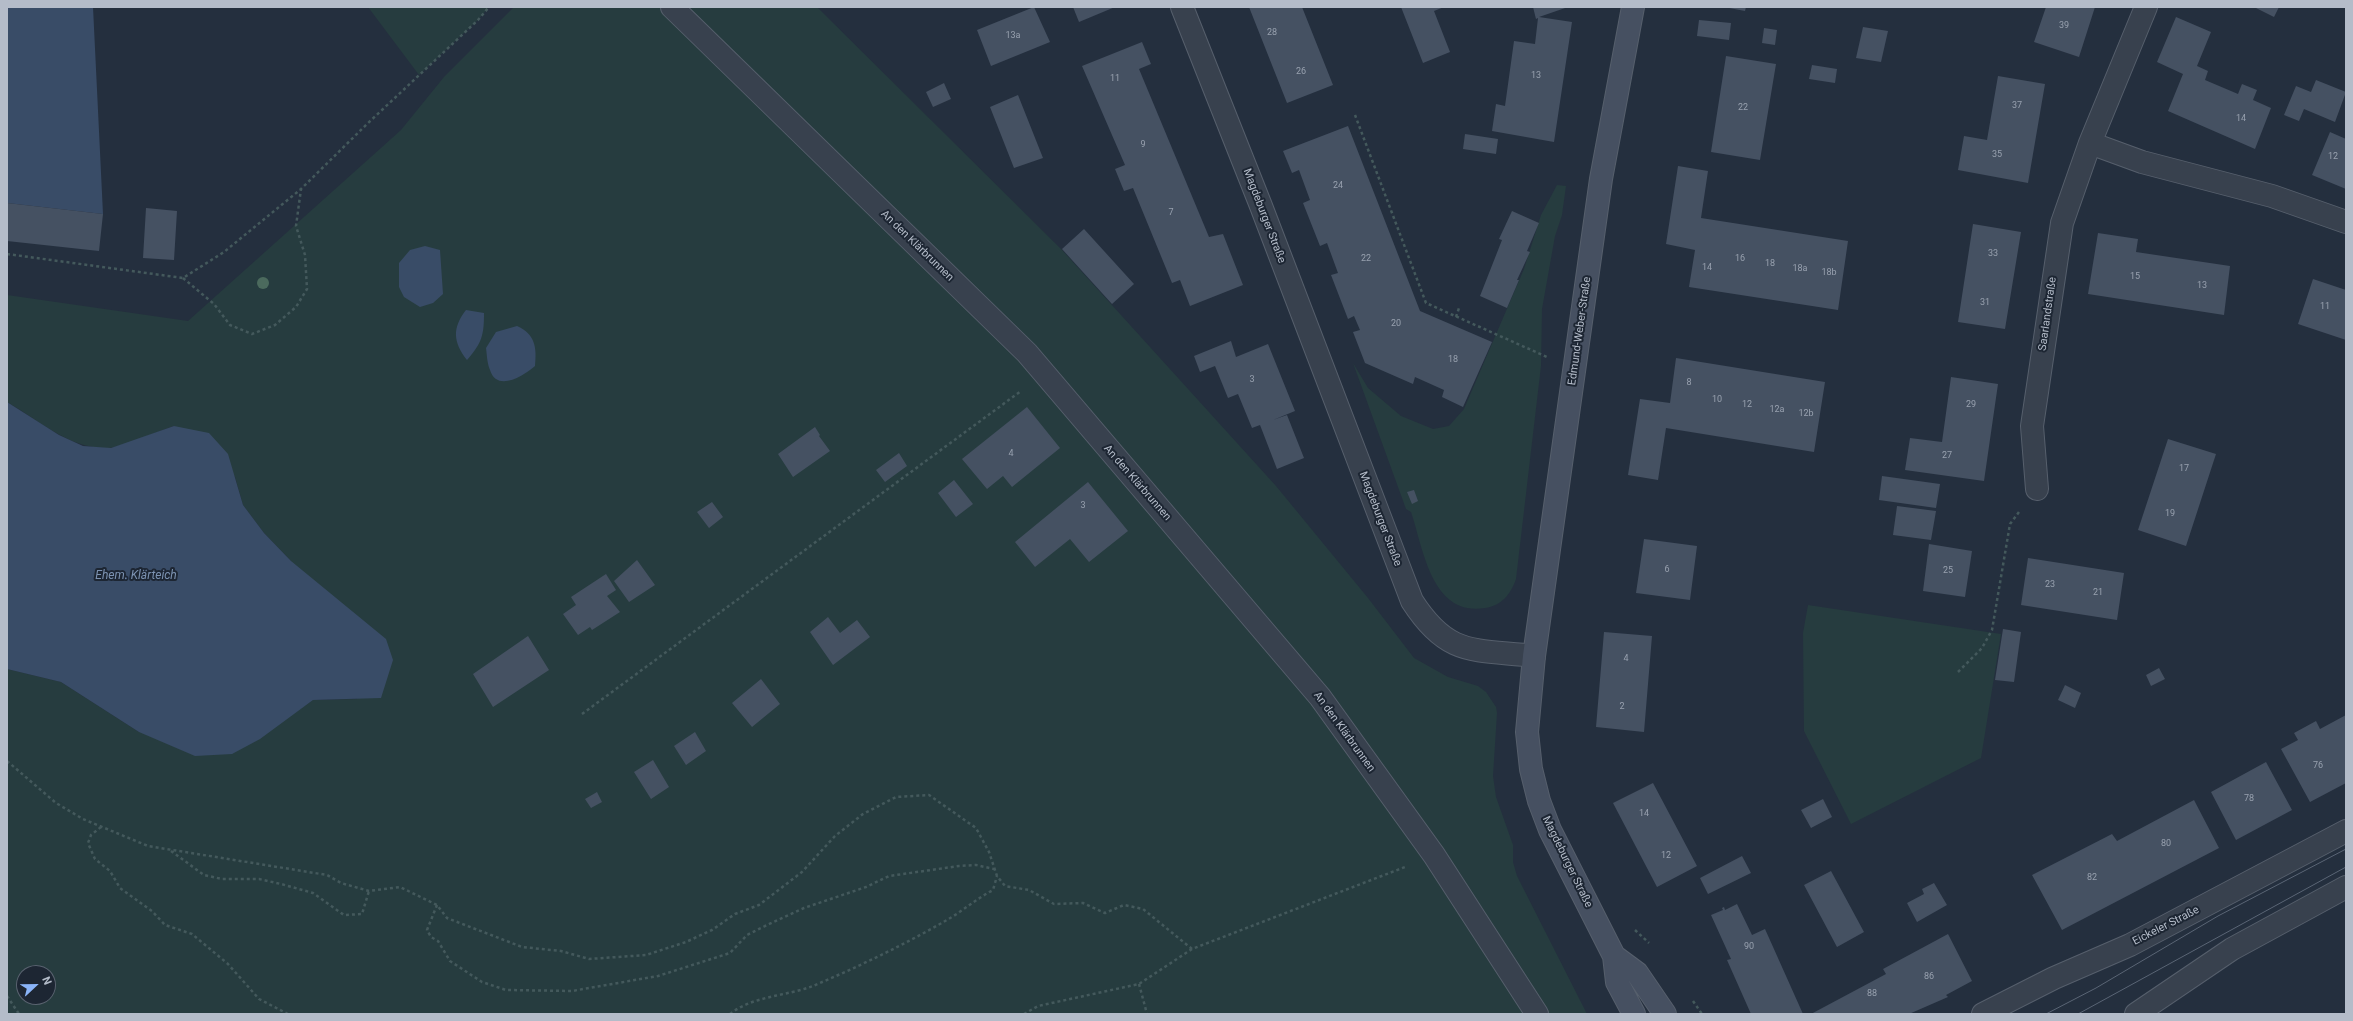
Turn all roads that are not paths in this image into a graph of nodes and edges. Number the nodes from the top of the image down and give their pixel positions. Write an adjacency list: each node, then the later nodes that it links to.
1 (672, 7): 12 (street, An den Klärbrunnen)
2 (1182, 7): 8 (street, Magdeburger Straße)
3 (1633, 7): 8 (main road, Edmund-Weber-Straße)
4 (2146, 7): 5 (street, Saarlandstraße)
5 (2090, 143): 6 (street); 7 (street, Saarlandstraße)
6 (2346, 222)
7 (2037, 489)
8 (1534, 656): 11 (main road, Magdeburger Straße)
9 (2346, 831): 15 (street, Eickeler Straße)
10 (2346, 887): 16 (street)
11 (1614, 956): 13 (main road, Magdeburger Straße); 14 (main road, Magdeburger Straße)
12 (1537, 1014)
13 (1634, 1014)
14 (1665, 1014)
15 (1983, 1014)
16 (2136, 1014)

